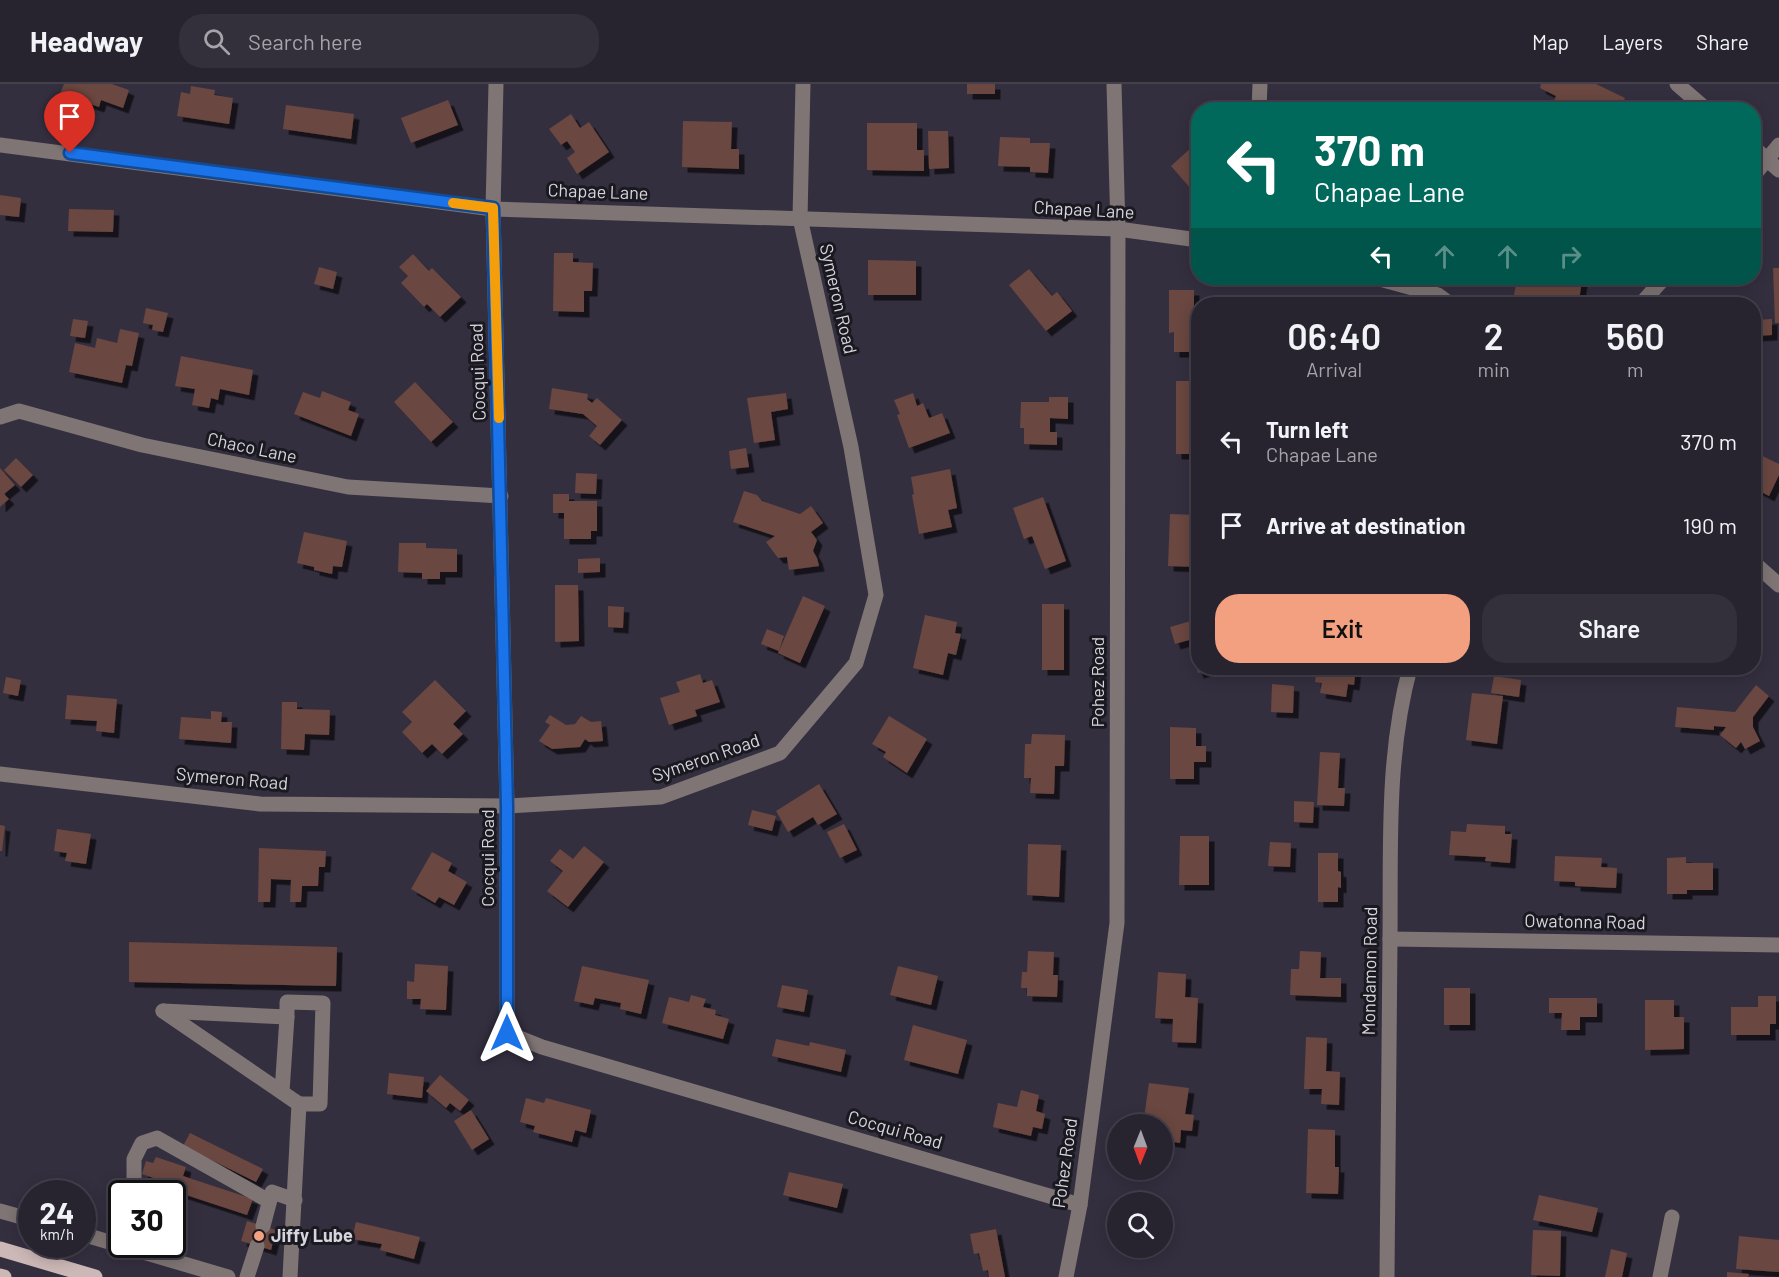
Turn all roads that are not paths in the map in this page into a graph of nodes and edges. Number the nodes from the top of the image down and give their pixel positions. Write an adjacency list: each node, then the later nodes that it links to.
1 (496, 84): 14 (street, Cocqui Road)
2 (803, 84): 15 (street, Symeron Road)
3 (1114, 84): 16 (street, Pohez Road)
4 (1260, 84): 6 (street)
5 (1677, 84): 7 (street)
6 (1259, 102)
7 (1698, 102)
8 (0, 145): 14 (street, Chapae Lane)
9 (1779, 145): 11 (street)
10 (1761, 154): 11 (street)
11 (1767, 159): 12 (street); 13 (street)
12 (1761, 166)
13 (1779, 170)
14 (493, 208): 15 (street, Chapae Lane); 23 (street, Cocqui Road)
15 (800, 218): 16 (street, Chapae Lane); 28 (street, Symeron Road)
16 (1118, 229): 17 (street, Chapae Lane); 37 (street, Pohez Road)
17 (1191, 239)
18 (1402, 285): 20 (street)
19 (1658, 285): 21 (street)
20 (1441, 297)
21 (1647, 297)
22 (0, 417): 23 (street, Chaco Lane)
23 (501, 496): 28 (street, Cocqui Road)
24 (1761, 569): 25 (street)
25 (1779, 585)
26 (1408, 675): 29 (street, Mondamon Road)
27 (0, 774): 28 (street, Symeron Road)
28 (507, 806): 37 (street, Cocqui Road)
29 (1390, 939): 30 (street, Owatonna Road); 50 (street, Mondamon Road)
30 (1779, 945)
31 (287, 1017): 32 (street); 32 (street); 33 (street)
32 (282, 1092): 33 (street)
33 (299, 1104): 35 (street)
34 (134, 1180): 36 (street)
35 (295, 1200): 36 (street); 48 (street)
36 (269, 1201): 41 (street)
37 (1080, 1205): 49 (street, Pohez Road)
38 (0, 1211): 39 (street)
39 (18, 1216)
40 (1672, 1217): 51 (street)
41 (263, 1226)
42 (257, 1246): 47 (street)
43 (0, 1249): 45 (main road)
44 (168, 1258): 46 (street)
45 (94, 1277)
46 (228, 1277)
47 (247, 1277)
48 (290, 1277)
49 (1066, 1277)
50 (1387, 1277)
51 (1660, 1277)

